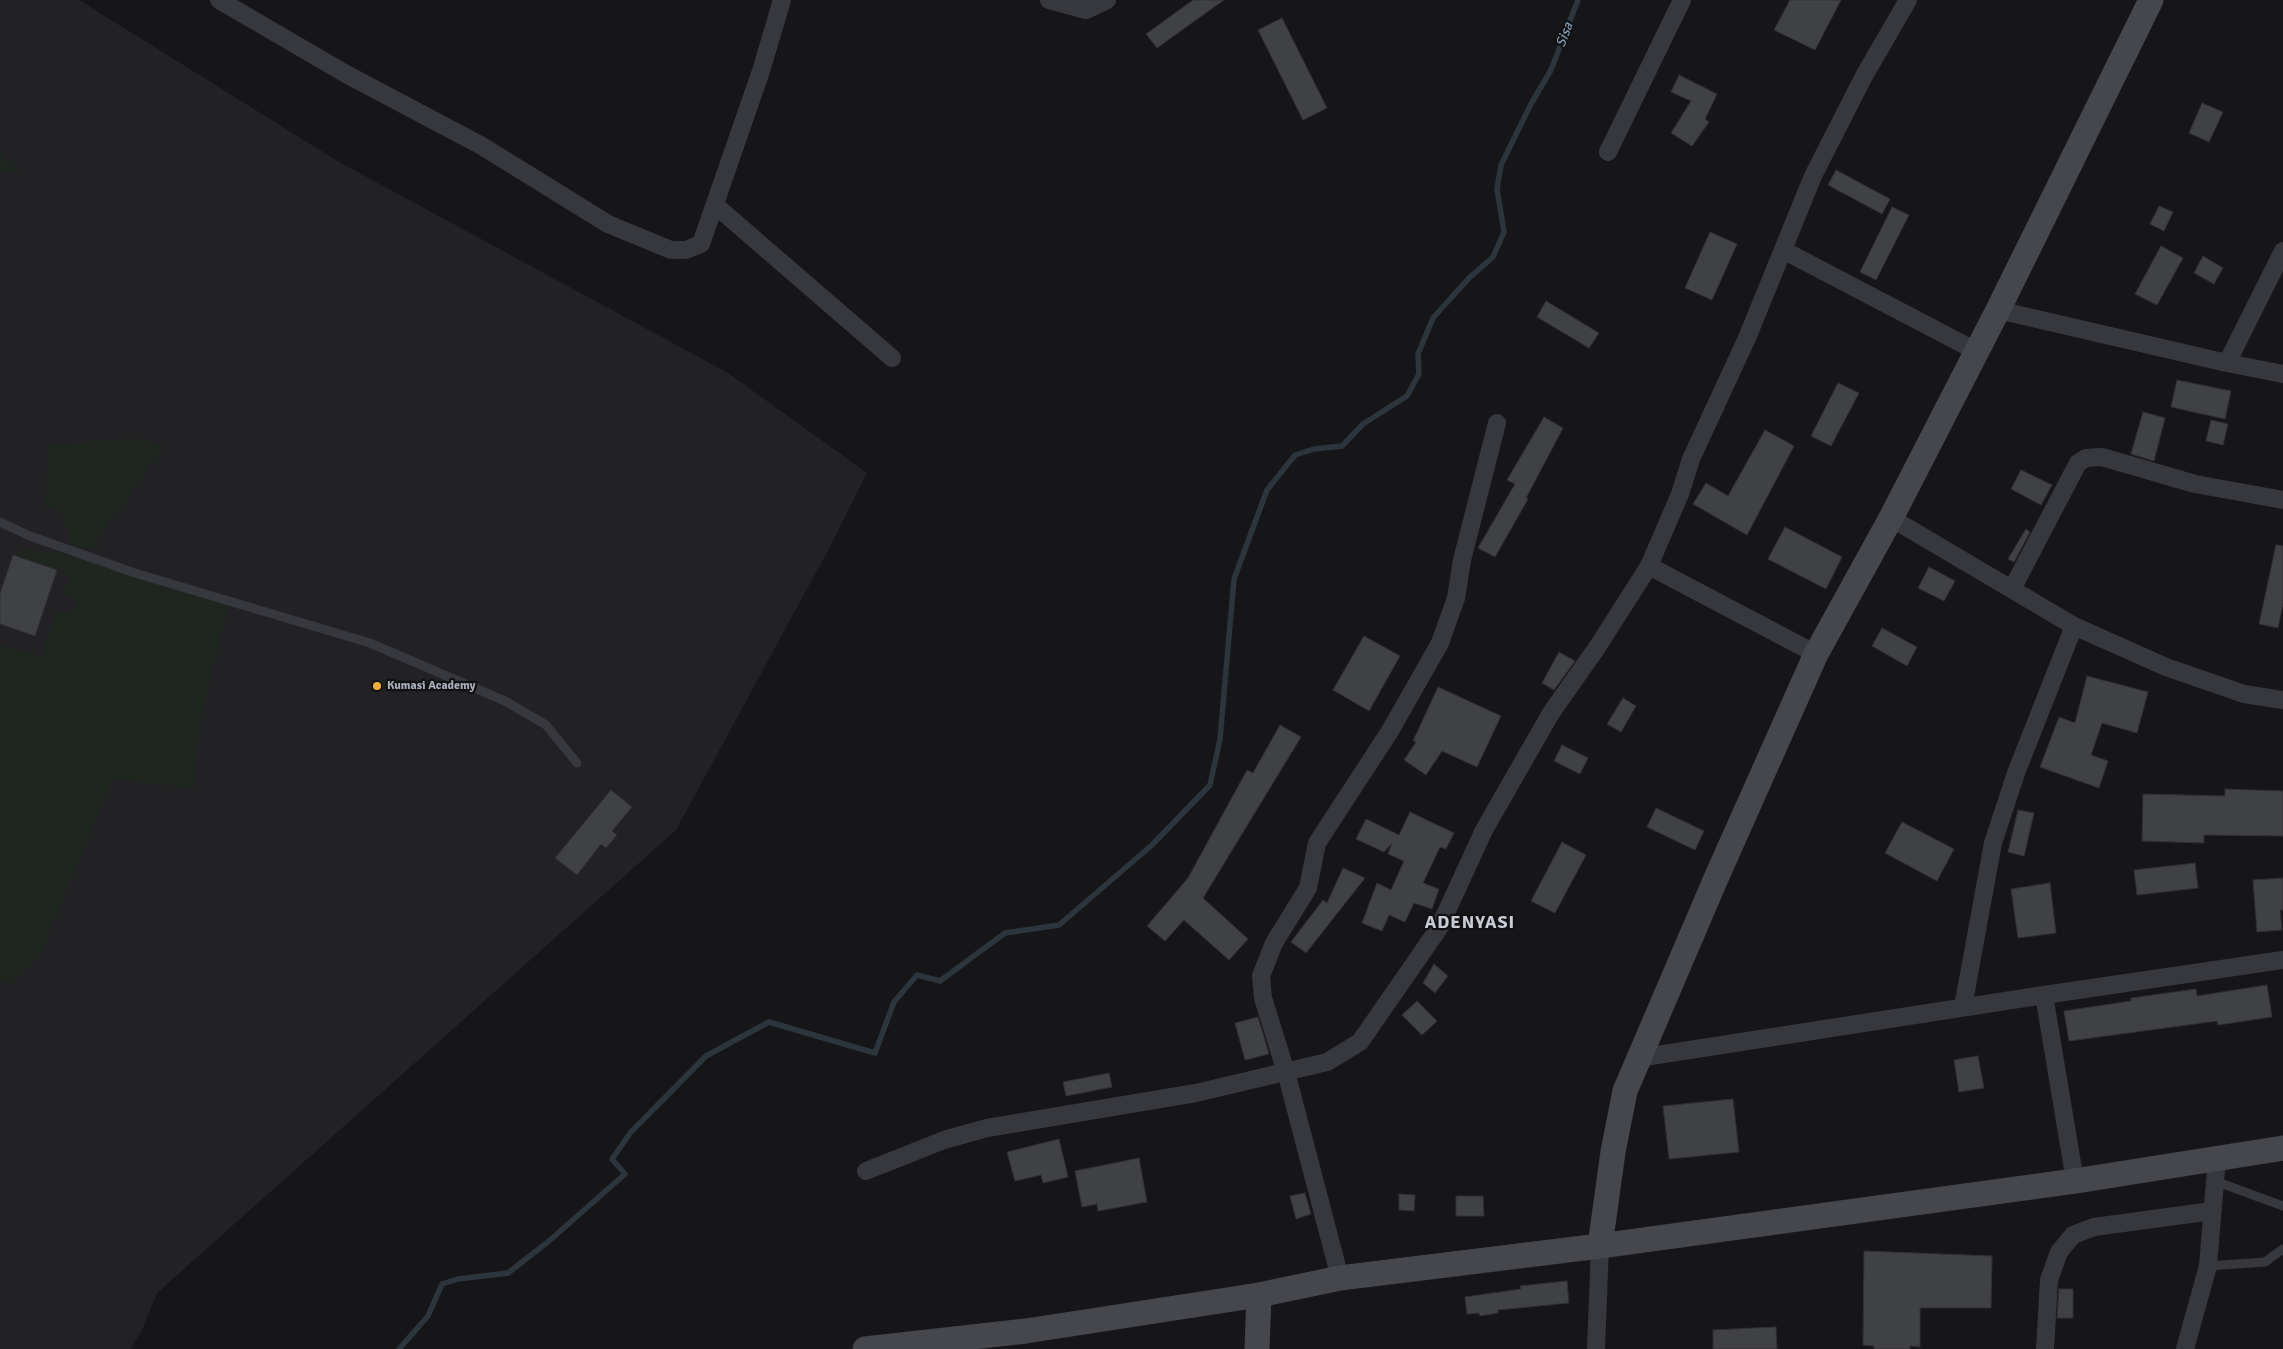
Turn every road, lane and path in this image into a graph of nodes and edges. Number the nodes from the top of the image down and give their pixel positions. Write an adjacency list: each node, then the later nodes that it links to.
1 (219, 0): 9 (street)
2 (782, 0): 9 (street)
3 (1049, 0): 4 (street)
4 (1107, 0)
5 (1682, 0): 8 (street)
6 (1908, 0): 10 (street)
7 (2151, 0): 12 (street)
8 (1608, 152)
9 (715, 205): 14 (street)
10 (1783, 250): 13 (street); 21 (street)
11 (2283, 251): 15 (street)
12 (1998, 310): 13 (street); 15 (street)
13 (1976, 351): 19 (street)
14 (892, 358)
15 (2227, 363): 16 (street)
16 (2283, 374)
17 (1497, 423): 31 (street)
18 (2283, 500): 22 (street)
19 (1891, 518): 22 (street); 24 (street)
20 (0, 522): 26 (lane)
21 (1649, 566): 24 (street); 31 (street)
22 (2012, 589): 23 (street)
23 (2074, 626): 25 (street); 29 (street)
24 (1816, 654): 30 (street)
25 (2283, 700)
26 (577, 763)
27 (2283, 960): 28 (street)
28 (2044, 995): 29 (street); 35 (street)
29 (1963, 1007): 30 (street)
30 (1638, 1058): 38 (street)
31 (1286, 1072): 34 (street); 41 (street)
32 (2283, 1148): 33 (street)
33 (2216, 1169): 35 (street); 36 (lane); 37 (street)
34 (866, 1171)
35 (2075, 1182): 38 (street)
36 (2283, 1206)
37 (2212, 1212): 40 (street); 46 (street)
38 (1600, 1246): 41 (street); 45 (street)
39 (2283, 1249): 40 (lane)
40 (2208, 1266): 47 (street)
41 (1340, 1278): 42 (street)
42 (1259, 1295): 43 (street); 44 (street)
43 (865, 1349)
44 (1257, 1349)
45 (1596, 1349)
46 (2046, 1349)
47 (2185, 1349)

